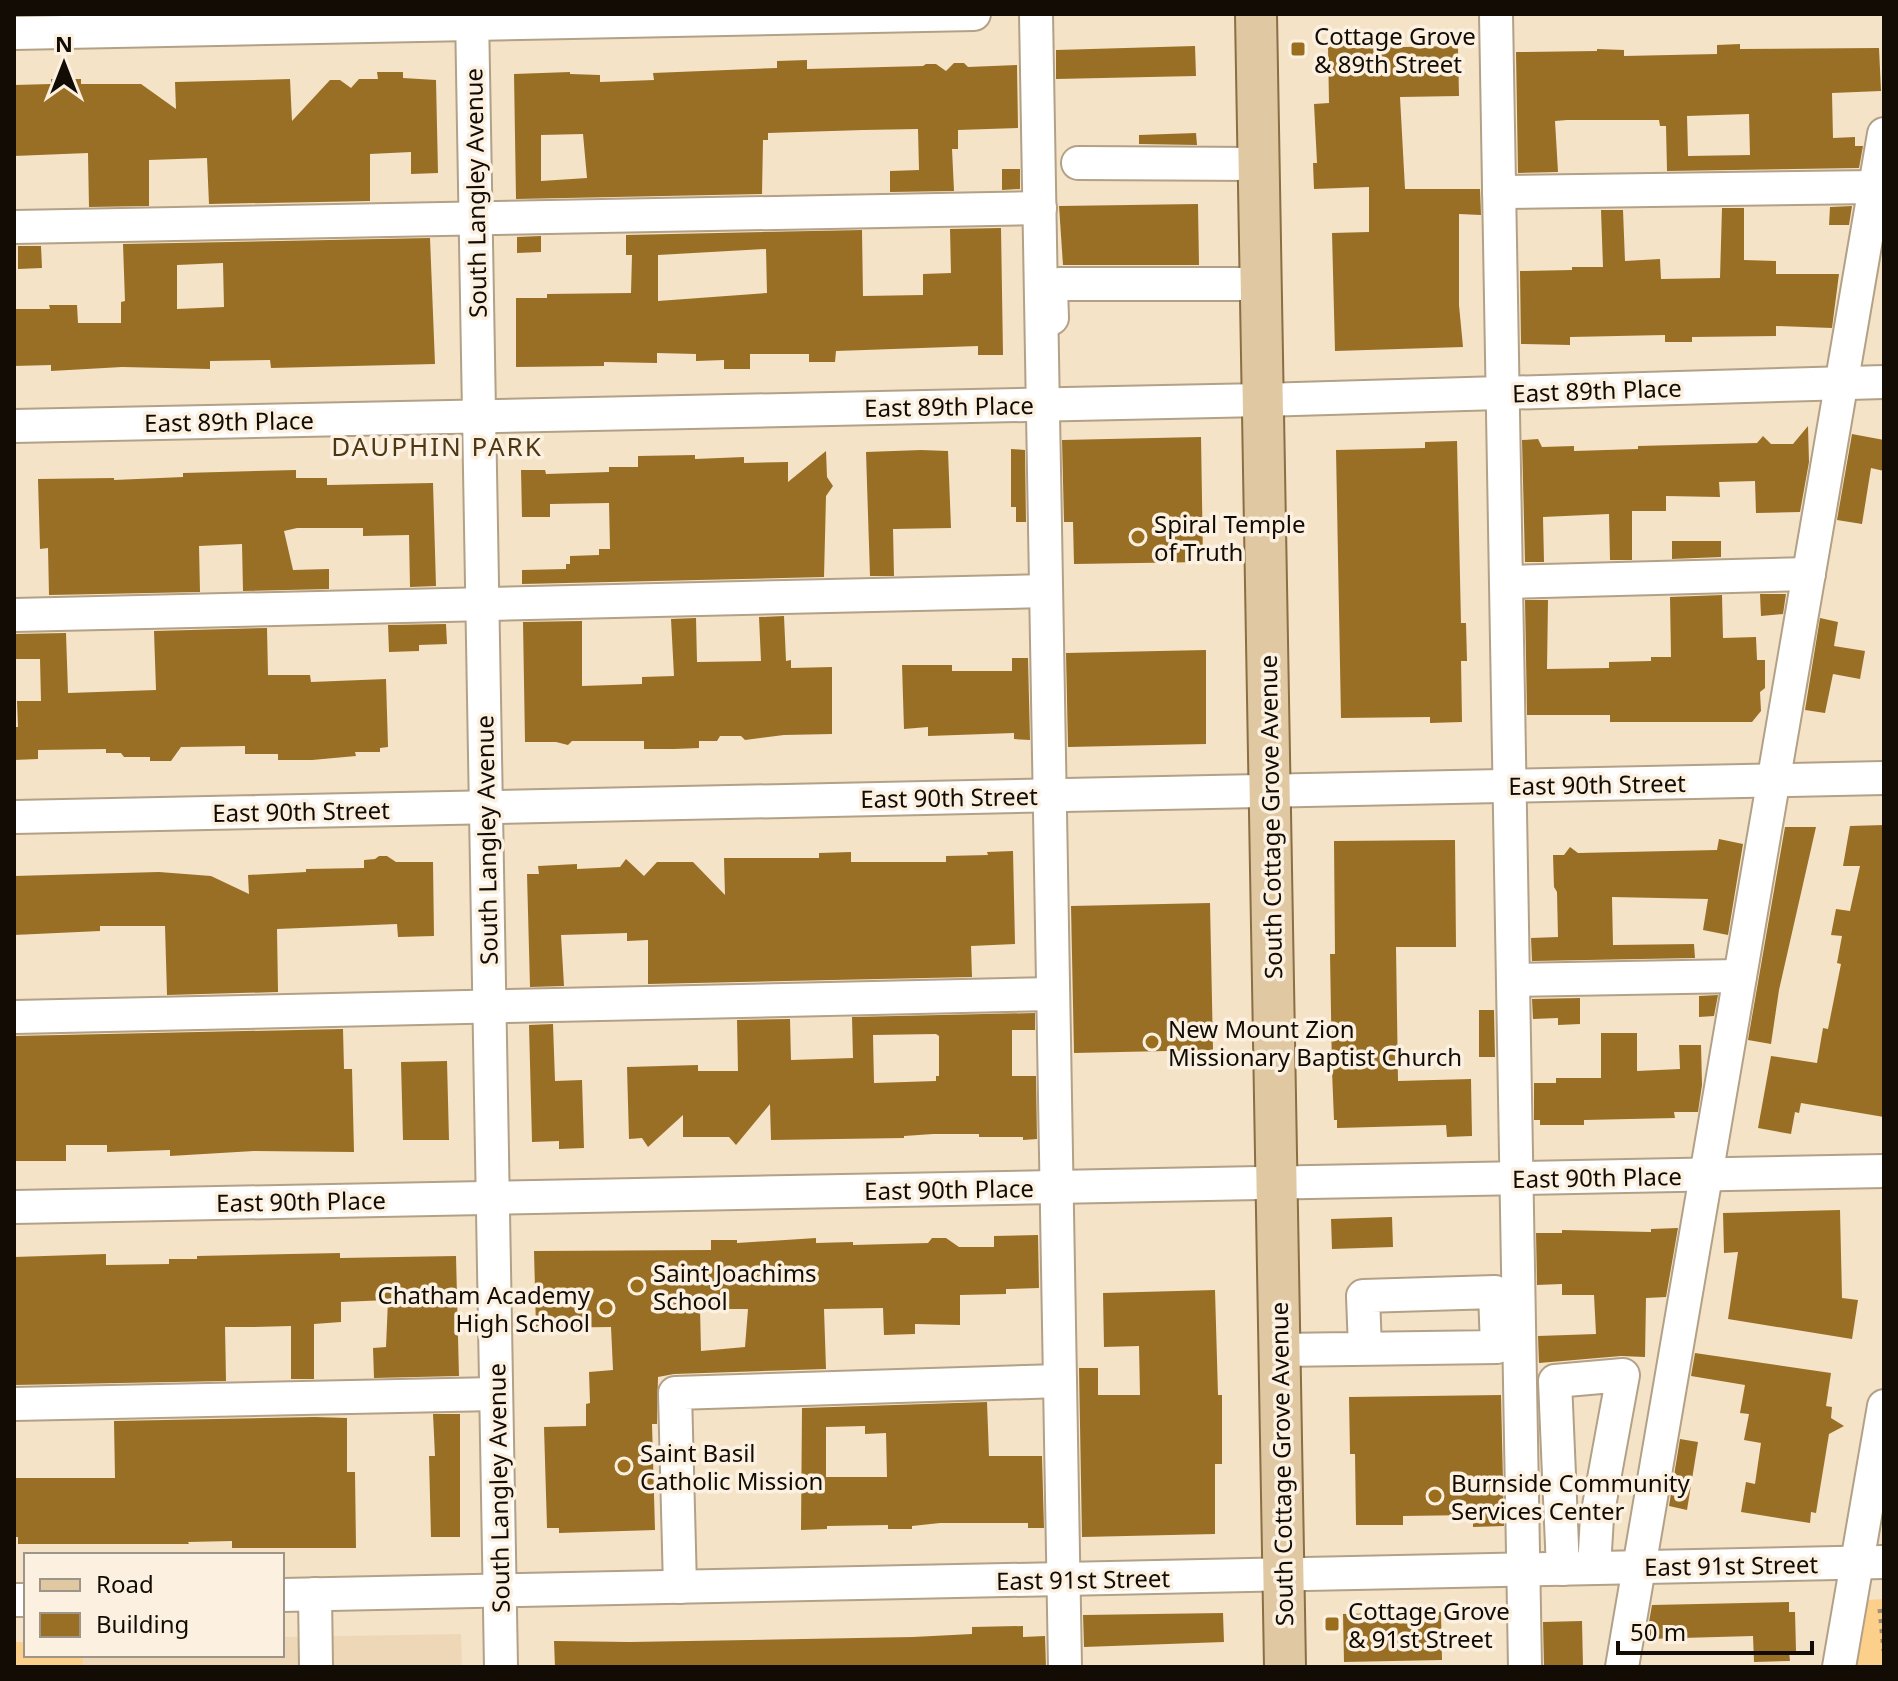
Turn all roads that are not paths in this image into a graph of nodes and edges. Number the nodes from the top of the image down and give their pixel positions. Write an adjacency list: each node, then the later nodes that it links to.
1 (974, 14): 5 (street)
2 (1036, 14): 12 (street)
3 (1256, 14): 9 (main road, South Cottage Grove Avenue)
4 (1496, 14): 11 (street)
5 (472, 19): 6 (street); 13 (street, South Langley Avenue)
6 (14, 33)
7 (1884, 134): 10 (street)
8 (1078, 163): 9 (street)
9 (1258, 164): 15 (main road, South Cottage Grove Avenue)
10 (1875, 187): 11 (street); 18 (street)
11 (1499, 192): 19 (street)
12 (1040, 208): 13 (street); 16 (street)
13 (475, 218): 14 (street); 22 (street, South Langley Avenue)
14 (14, 227)
15 (1260, 284): 16 (street); 20 (main road, South Cottage Grove Avenue)
16 (1042, 351): 21 (street)
17 (1884, 382): 18 (street, East 89th Place)
18 (1842, 383): 19 (street, East 89th Place); 24 (street)
19 (1503, 393): 20 (street, East 89th Place); 25 (street)
20 (1262, 400): 21 (street, East 89th Place); 32 (main road, South Cottage Grove Avenue)
21 (1043, 404): 22 (street, East 89th Place); 26 (street)
22 (479, 415): 23 (street, East 89th Place); 27 (street, South Langley Avenue)
23 (14, 426)
24 (1809, 574): 25 (street); 30 (street)
25 (1506, 582): 31 (street)
26 (1046, 591): 27 (street); 33 (street)
27 (482, 606): 28 (street); 34 (street, South Langley Avenue)
28 (14, 615)
29 (1884, 778): 30 (street, East 90th Street)
30 (1773, 780): 31 (street, East 90th Street); 36 (street)
31 (1510, 785): 32 (street, East 90th Street); 37 (street)
32 (1269, 791): 33 (street, East 90th Street); 44 (main road, South Cottage Grove Avenue)
33 (1050, 795): 34 (street, East 90th Street); 38 (street)
34 (486, 807): 35 (street, East 90th Street); 39 (street, South Langley Avenue)
35 (14, 817)
36 (1740, 976): 37 (street); 42 (street)
37 (1513, 980): 43 (street)
38 (1053, 994): 39 (street); 45 (street)
39 (489, 1007): 40 (street); 46 (street, South Langley Avenue)
40 (14, 1017)
41 (1884, 1171): 42 (street, East 90th Place)
42 (1706, 1175): 43 (street, East 90th Place); 50 (street)
43 (1517, 1179): 44 (street, East 90th Place); 51 (street)
44 (1277, 1184): 45 (street, East 90th Place); 49 (main road, South Cottage Grove Avenue)
45 (1057, 1188): 46 (street, East 90th Place); 52 (street)
46 (493, 1196): 47 (street, East 90th Place); 53 (street, South Langley Avenue)
47 (14, 1207)
48 (1365, 1349): 49 (street)
49 (1279, 1350): 60 (main road, South Cottage Grove Avenue)
50 (1674, 1365): 51 (street); 57 (street)
51 (1520, 1369): 59 (street)
52 (1060, 1381): 61 (street); 62 (street)
53 (496, 1394): 54 (street); 63 (street, South Langley Avenue)
54 (14, 1404)
55 (1884, 1406): 56 (street)
56 (1871, 1562): 57 (street, East 91st Street); 72 (street)
57 (1639, 1567): 58 (street, East 91st Street); 71 (street)
58 (1578, 1569): 58 (street); 59 (street, East 91st Street)
59 (1524, 1570): 60 (street, East 91st Street); 70 (street)
60 (1283, 1575): 61 (street, East 91st Street); 69 (main road, South Cottage Grove Avenue)
61 (1064, 1579): 62 (street, East 91st Street); 68 (street)
62 (680, 1587): 63 (street, East 91st Street)
63 (500, 1591): 64 (street, East 91st Street); 67 (street, South Langley Avenue)
64 (315, 1594): 65 (street, East 91st Street); 66 (street)
65 (284, 1595)
66 (316, 1667)
67 (501, 1667)
68 (1065, 1667)
69 (1285, 1667)
70 (1525, 1667)
71 (1622, 1667)
72 (1839, 1667)

